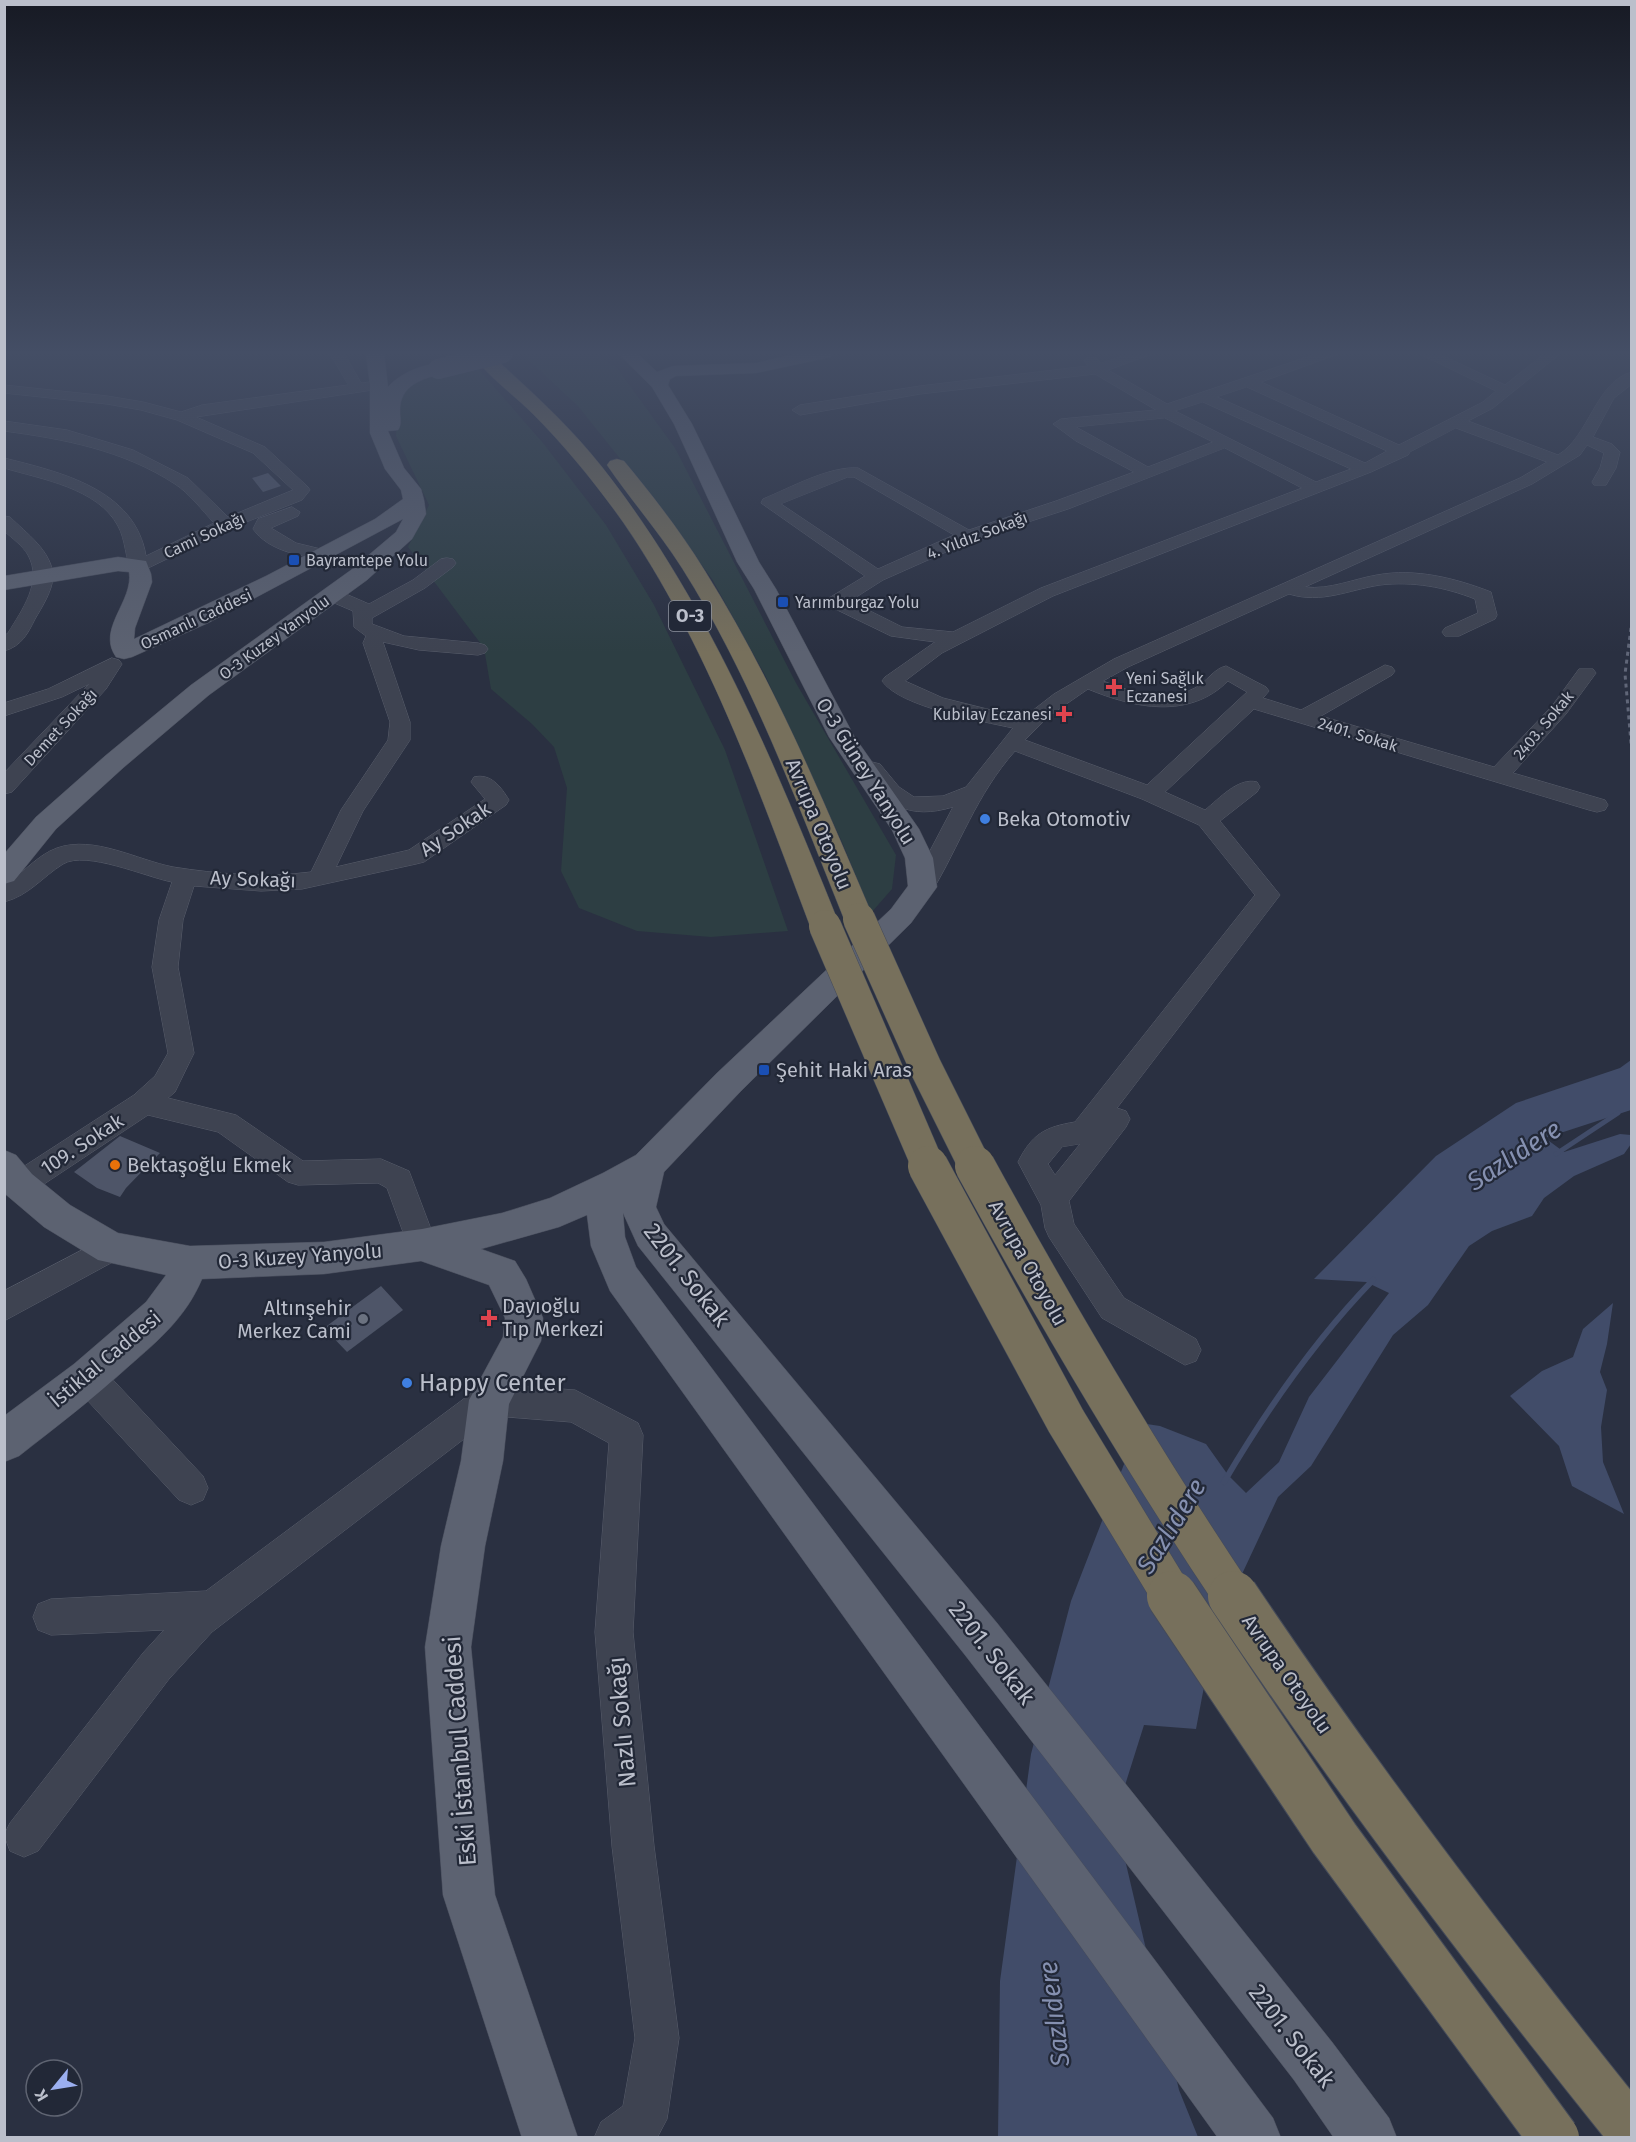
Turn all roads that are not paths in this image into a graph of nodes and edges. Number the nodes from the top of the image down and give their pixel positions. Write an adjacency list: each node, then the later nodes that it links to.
1 (127, 453): 25 (street)
2 (262, 453): 22 (street)
3 (388, 453): 23 (main road)
4 (395, 453): 23 (main road)
5 (579, 453): 65 (highway, Avrupa Otoyolu / O-3)
6 (605, 453): 65 (highway, Avrupa Otoyolu / O-3)
7 (697, 453): 51 (main road, O-3 Güney Yanyolu)
8 (1110, 453): 19 (street)
9 (1198, 453): 19 (street, 4. Yıldız Sokağı)
10 (1245, 453): 21 (street)
11 (1329, 453): 18 (street)
12 (1400, 453): 18 (street)
13 (1538, 453): 16 (street)
14 (1573, 453): 16 (street)
15 (1612, 453): 20 (street)
16 (1560, 461): 33 (street)
17 (4, 463): 29 (street)
18 (1365, 469): 21 (street)
19 (1146, 472): 26 (street, 4. Yıldız Sokağı)
20 (1600, 482)
21 (1315, 488): 39 (street)
22 (299, 493): 25 (street, Cami Sokağı); 27 (street)
23 (412, 504): 27 (main road, Osmanlı Caddesi); 34 (main road, O-3 Kuzey Yanyolu)
24 (4, 521): 30 (street)
25 (225, 524): 29 (street, Cami Sokağı)
26 (967, 536): 31 (street, 4. Yıldız Sokağı); 31 (street)
27 (323, 555): 42 (main road, Osmanlı Caddesi)
28 (447, 562): 35 (street)
29 (138, 566): 30 (main road); 42 (main road, Osmanlı Caddesi)
30 (44, 576): 32 (main road); 40 (street)
31 (877, 576): 36 (street, 4. Yıldız Sokağı)
32 (4, 583)
33 (1289, 587): 37 (street); 46 (street)
34 (332, 595): 35 (street); 60 (main road, O-3 Kuzey Yanyolu)
35 (361, 616): 38 (street)
36 (898, 632): 39 (street); 43 (street)
37 (1452, 632)
38 (376, 635): 41 (street); 62 (street, Ay Sokağı)
39 (954, 638): 43 (street)
40 (4, 645)
41 (478, 649)
42 (118, 658): 48 (street); 54 (street, Demet Sokağı)
43 (919, 661): 50 (street)
44 (1385, 671): 49 (street)
45 (1586, 673): 52 (street, 2403. Sokak)
46 (1087, 682): 47 (street); 50 (street)
47 (1250, 701): 49 (street, 2401. Sokak); 57 (street)
48 (4, 710)
49 (1303, 717): 52 (street, 2401. Sokak)
50 (1020, 734): 56 (street); 57 (street)
51 (842, 737): 56 (street); 63 (main road, O-3 Güney Yanyolu)
52 (1498, 776): 58 (street, 2401. Sokak)
53 (482, 782): 62 (street, Ay Sokak)
54 (4, 787)
55 (1249, 787): 59 (street)
56 (971, 793): 63 (street)
57 (1150, 794): 59 (street)
58 (1597, 805)
59 (1215, 829): 69 (street); 69 (street)
60 (4, 874)
61 (186, 876): 62 (street, Ay Sokağı); 64 (street, Ay Sokağı); 66 (street, 109. Sokak)
62 (319, 879)
63 (923, 886): 67 (main road)
64 (4, 894)
65 (842, 922): 82 (highway, Avrupa Otoyolu / O-3, bridge); 87 (highway, Avrupa Otoyolu / O-3, bridge)
66 (144, 1103): 68 (street, 109. Sokak); 70 (street, 109. Sokak)
67 (632, 1174): 70 (main road, O-3 Kuzey Yanyolu); 85 (main road); 86 (main road, 2201. Sokak)
68 (12, 1175): 71 (main road, O-3 Kuzey Yanyolu)
69 (1053, 1199): 74 (street)
70 (422, 1245): 72 (main road, O-3 Kuzey Yanyolu); 76 (main road, Eski İstanbul Caddesi)
71 (111, 1248): 72 (main road, O-3 Kuzey Yanyolu); 73 (street)
72 (190, 1263): 75 (main road, İstiklal Caddesi)
73 (4, 1307)
74 (1185, 1350)
75 (88, 1377): 77 (main road, İstiklal Caddesi); 78 (street)
76 (489, 1400): 79 (street); 83 (main road, Eski İstanbul Caddesi); 84 (street, Nazlı Sokağı)
77 (4, 1442)
78 (191, 1488)
79 (211, 1609): 80 (street); 81 (street)
80 (51, 1617)
81 (24, 1837)
82 (1632, 2132)
83 (550, 2138)
84 (617, 2138)
85 (1253, 2138)
86 (1369, 2138)
87 (1554, 2138)

